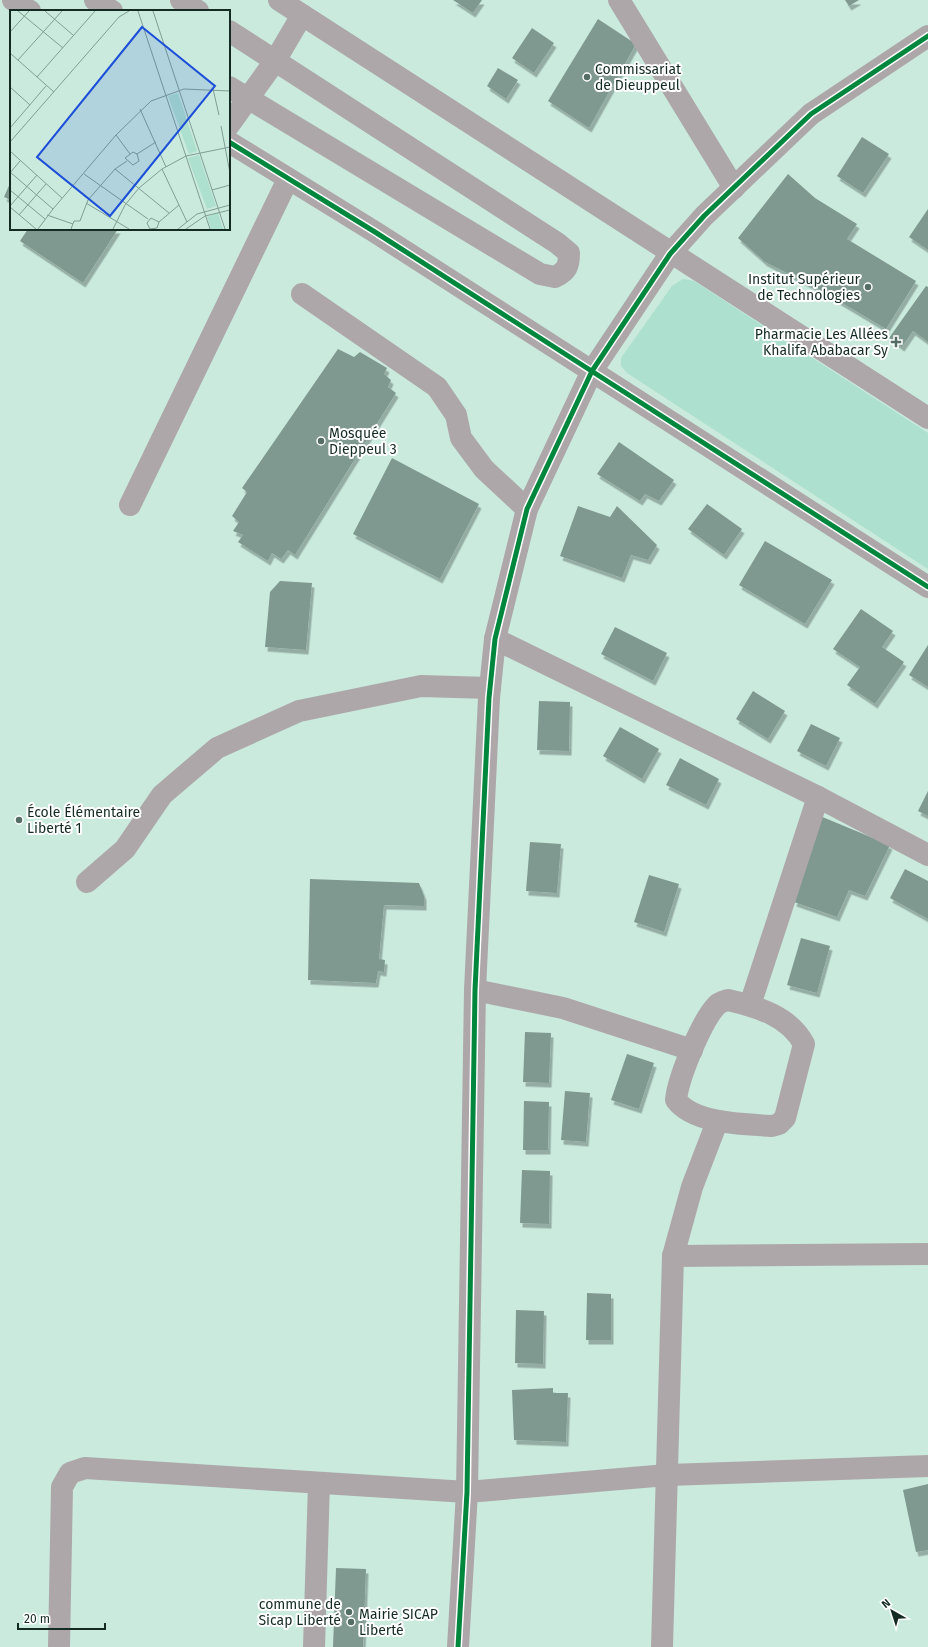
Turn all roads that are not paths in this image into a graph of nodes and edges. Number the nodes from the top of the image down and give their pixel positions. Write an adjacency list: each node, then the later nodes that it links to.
1 (13, 0): 6 (street)
2 (95, 0): 7 (street)
3 (182, 0): 8 (street)
4 (279, 0): 9 (street)
5 (619, 0): 18 (street)
6 (28, 10)
7 (110, 10)
8 (197, 10)
9 (302, 15): 12 (street); 19 (street)
10 (230, 32): 12 (street)
11 (928, 36): 18 (street)
12 (275, 61): 14 (street); 14 (street)
13 (230, 88): 14 (street)
14 (247, 99): 15 (street)
15 (230, 124)
16 (230, 143): 17 (street)
17 (288, 179): 21 (street); 23 (street)
18 (734, 188): 19 (street)
19 (670, 254): 21 (street); 22 (street)
20 (302, 294): 24 (street)
21 (592, 371): 24 (street); 25 (street)
22 (928, 418)
23 (130, 506)
24 (527, 509): 26 (street)
25 (928, 587)
26 (495, 640): 27 (street); 28 (street)
27 (490, 688): 30 (street); 31 (street)
28 (818, 797): 29 (street); 32 (street)
29 (928, 855)
30 (87, 882)
31 (475, 990): 33 (street); 40 (street)
32 (750, 1005): 33 (street); 34 (street)
33 (692, 1050): 34 (street)
34 (717, 1122): 36 (street)
35 (928, 1254): 36 (street)
36 (673, 1256): 38 (street)
37 (928, 1466): 38 (street)
38 (668, 1475): 40 (street); 44 (street)
39 (319, 1483): 40 (street); 41 (street); 42 (street)
40 (467, 1492): 43 (street)
41 (59, 1647)
42 (314, 1647)
43 (458, 1647)
44 (662, 1647)

